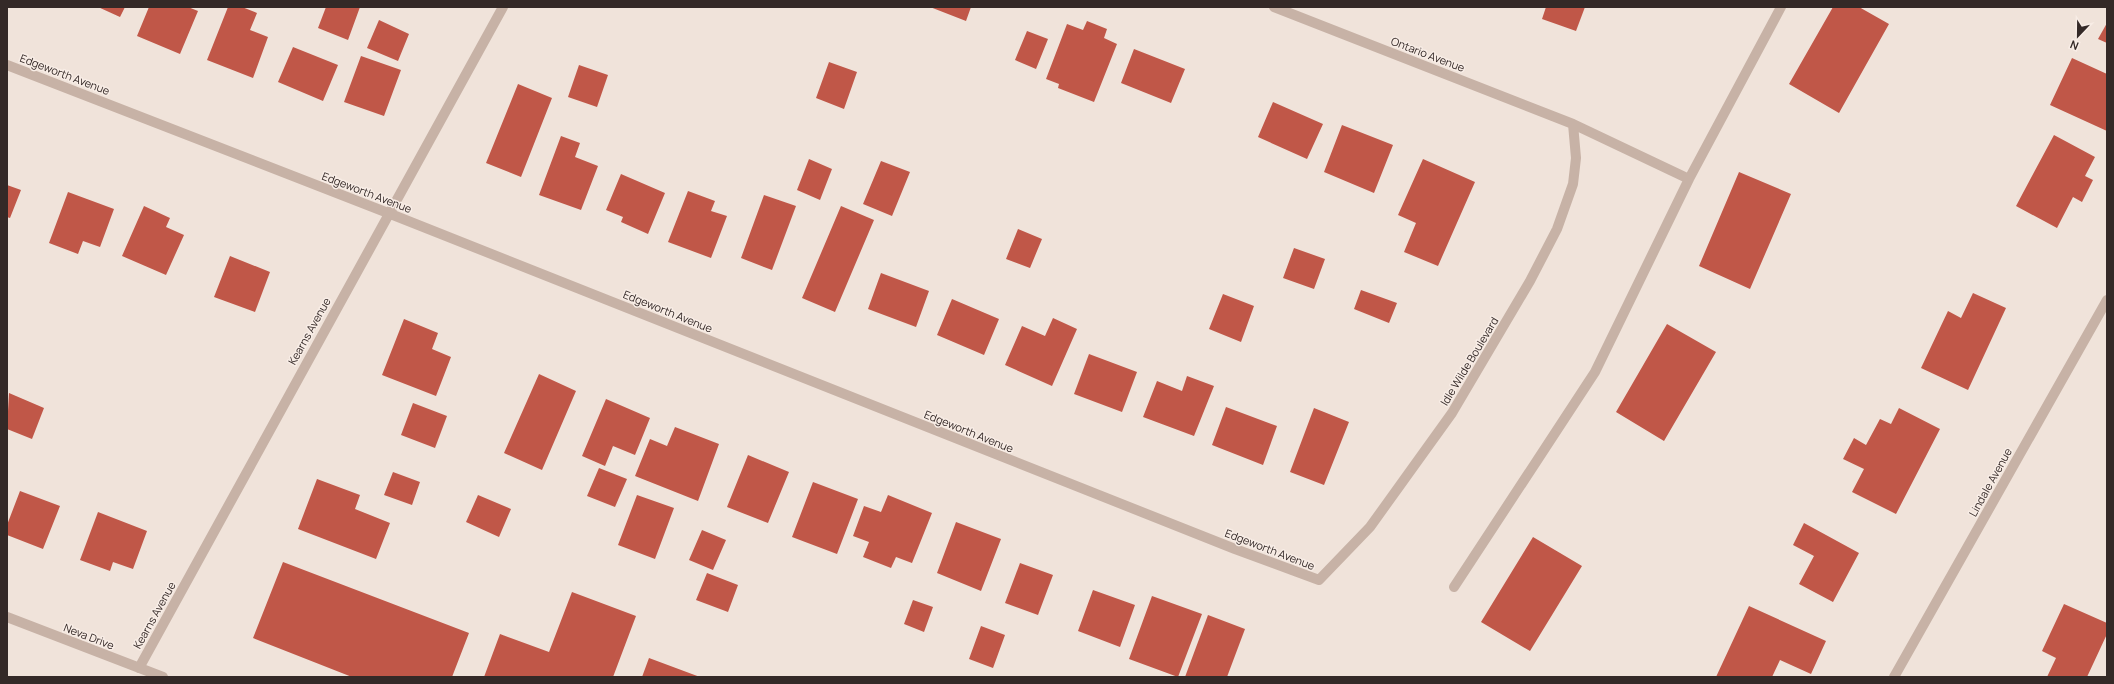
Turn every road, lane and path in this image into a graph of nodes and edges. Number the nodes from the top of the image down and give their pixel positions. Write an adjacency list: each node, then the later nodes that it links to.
1 (503, 7): 7 (street, Kearns Avenue)
2 (1274, 7): 5 (street, Ontario Avenue)
3 (1781, 7): 6 (street)
4 (7, 65): 7 (street, Edgeworth Avenue)
5 (1573, 124): 6 (street, Ontario Avenue); 9 (street, Idle Wilde Boulevard)
6 (1689, 179): 10 (street)
7 (388, 213): 9 (street, Edgeworth Avenue); 12 (street, Kearns Avenue)
8 (2107, 300): 14 (street, Lindale Avenue)
9 (1319, 580)
10 (1454, 587)
11 (7, 617): 12 (street, Neva Drive)
12 (139, 668): 13 (street, Neva Drive)
13 (163, 677)
14 (1894, 677)

